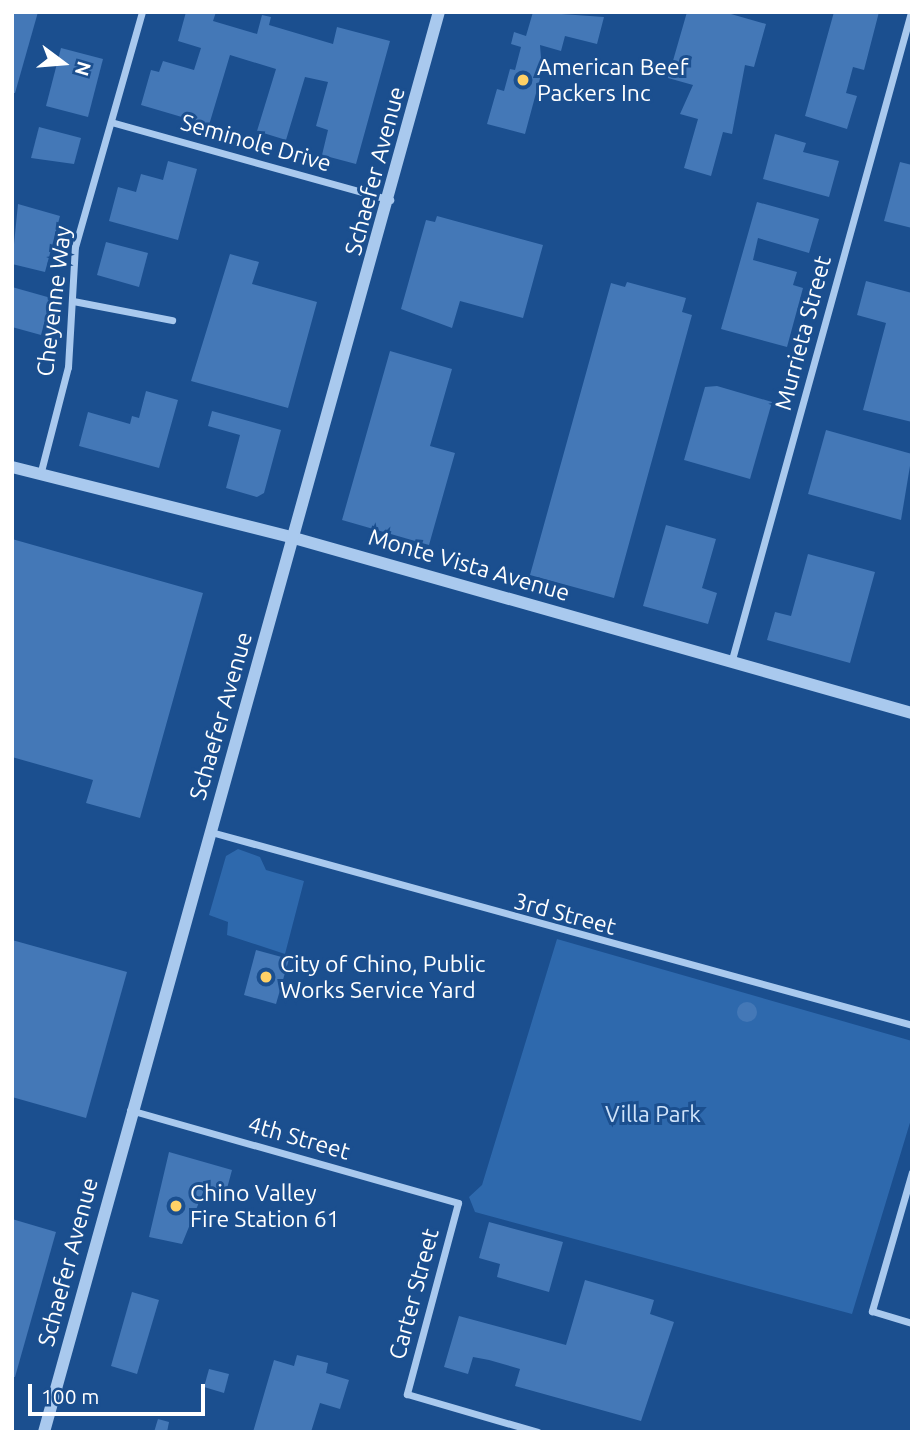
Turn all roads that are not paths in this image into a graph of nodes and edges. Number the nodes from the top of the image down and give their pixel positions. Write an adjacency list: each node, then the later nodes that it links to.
1 (142, 12): 4 (street, Cheyenne Way)
2 (439, 12): 5 (street, Schaefer Avenue)
3 (911, 12): 11 (street, Murrieta Street)
4 (111, 122): 5 (street, Seminole Drive); 6 (street, Cheyenne Way)
5 (390, 200): 10 (street, Schaefer Avenue)
6 (73, 301): 7 (street); 9 (street, Cheyenne Way)
7 (172, 320)
8 (12, 467): 9 (street, Monte Vista Avenue)
9 (40, 475): 10 (street, Monte Vista Avenue)
10 (294, 538): 11 (street, Monte Vista Avenue); 13 (street, Schaefer Avenue)
11 (731, 663): 12 (street, Monte Vista Avenue)
12 (912, 713)
13 (210, 832): 14 (street, 3rd Street); 15 (street, Schaefer Avenue)
14 (912, 1025)
15 (131, 1110): 17 (street, 4th Street); 19 (street, Schaefer Avenue)
16 (912, 1172): 18 (street)
17 (458, 1203): 20 (street, Carter Street)
18 (912, 1323)
19 (44, 1432)
20 (538, 1432)

